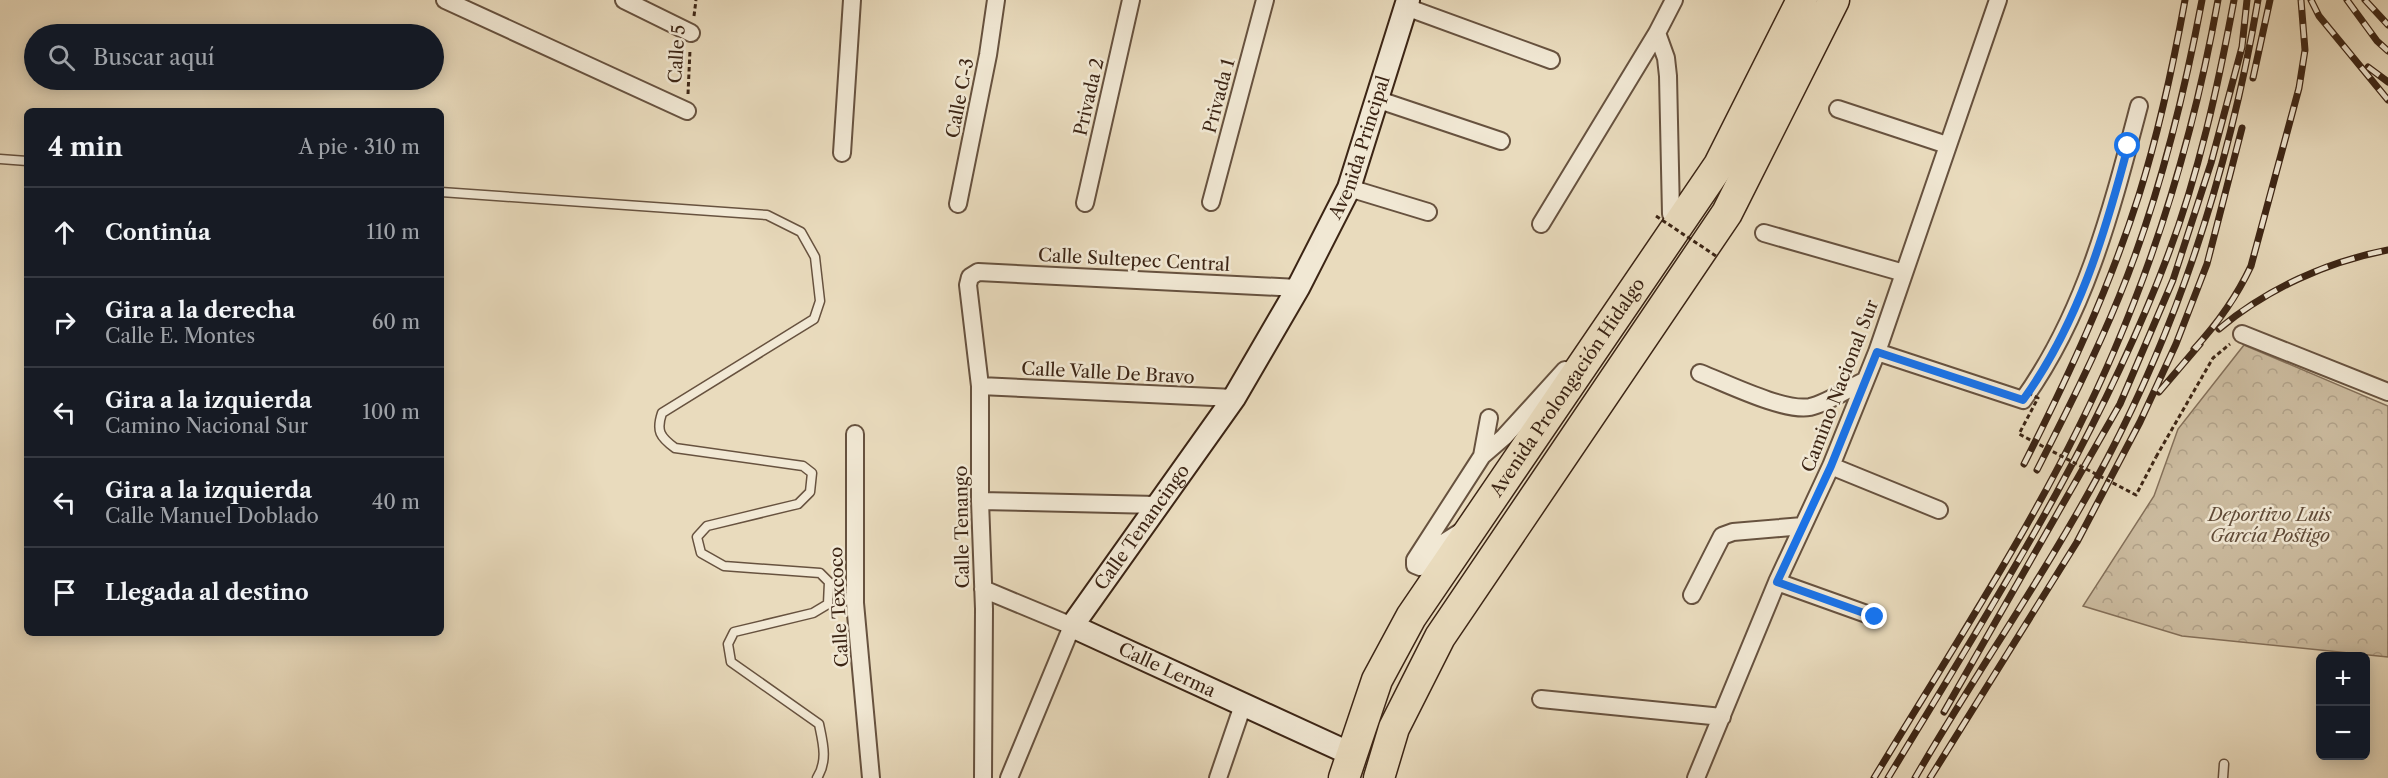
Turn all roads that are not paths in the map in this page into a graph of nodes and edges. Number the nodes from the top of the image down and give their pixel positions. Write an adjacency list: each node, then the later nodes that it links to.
1 (446, 0): 19 (street)
2 (624, 0): 13 (street)
3 (852, 0): 22 (street)
4 (996, 0): 29 (street, Calle C-3)
5 (1131, 0): 28 (street, Privada 2)
6 (1265, 0): 27 (street, Privada 1)
7 (1674, 0): 14 (street)
8 (1787, 0): 31 (street)
9 (1802, 0): 51 (highway, Avenida Prolongación Hidalgo)
10 (1834, 0): 59 (highway, Avenida Prolongación Hidalgo)
11 (1998, 0): 21 (street, Camino Nacional Sur)
12 (1407, 4): 15 (street); 16 (street, Avenida Principal)
13 (691, 33)
14 (1658, 33): 31 (street); 32 (street)
15 (1551, 60)
16 (1376, 99): 20 (street); 25 (street, Avenida Principal)
17 (2139, 106): 38 (street)
18 (1838, 109): 21 (street)
19 (687, 111)
20 (1500, 141)
21 (1947, 145): 34 (street, Camino Nacional Sur)
22 (842, 153)
23 (0, 159): 24 (lane)
24 (24, 161)
25 (1348, 189): 30 (street); 36 (street, Avenida Principal)
26 (444, 192): 65 (lane)
27 (1211, 202)
28 (1085, 203)
29 (958, 204)
30 (1428, 212)
31 (1664, 215): 46 (street)
32 (1541, 225)
33 (1764, 233): 34 (street)
34 (1904, 273): 38 (street, Camino Nacional Sur)
35 (970, 277): 36 (street, Calle Sultepec Central); 41 (street, Calle Tenango)
36 (1298, 288): 43 (street, Calle Tenancingo)
37 (2242, 334): 42 (street)
38 (1877, 352): 40 (street, Camino Nacional Sur)
39 (1700, 373): 40 (street)
40 (1864, 381): 47 (street, Camino Nacional Sur)
41 (980, 386): 43 (street, Calle Valle De Bravo); 48 (street, Calle Tenango)
42 (2388, 392)
43 (1234, 398): 49 (street, Calle Tenancingo)
44 (1489, 418): 46 (street)
45 (855, 434): 66 (street, Calle Texcoco)
46 (1482, 456): 51 (street)
47 (1831, 466): 50 (street); 52 (street, Camino Nacional Sur)
48 (980, 501): 49 (street); 54 (street, Calle Tenango)
49 (1156, 505): 57 (street, Calle Tenancingo)
50 (1939, 510)
51 (1476, 524): 58 (highway, Avenida Prolongación Hidalgo)
52 (1803, 526): 53 (street, Camino Nacional Sur); 55 (street)
53 (1777, 582): 56 (street); 62 (street, Camino Nacional Sur)
54 (983, 589): 57 (street, Calle Lerma); 67 (street, Calle Tenango)
55 (1692, 595)
56 (1875, 617)
57 (1072, 626): 61 (street, Calle Lerma); 68 (street, Calle Tenancingo)
58 (1377, 680): 59 (highway); 64 (highway, Avenida Prolongación Hidalgo)
59 (1410, 693): 70 (highway, Avenida Prolongación Hidalgo)
60 (1541, 699): 62 (street)
61 (1243, 705): 64 (street, Calle Lerma); 69 (street)
62 (1722, 717): 71 (street, Camino Nacional Sur)
63 (2224, 764): 72 (lane)
64 (1347, 766)
65 (817, 778)
66 (871, 778)
67 (983, 778)
68 (1009, 778)
69 (1218, 778)
70 (1379, 778)
71 (1696, 778)
72 (2223, 778)

